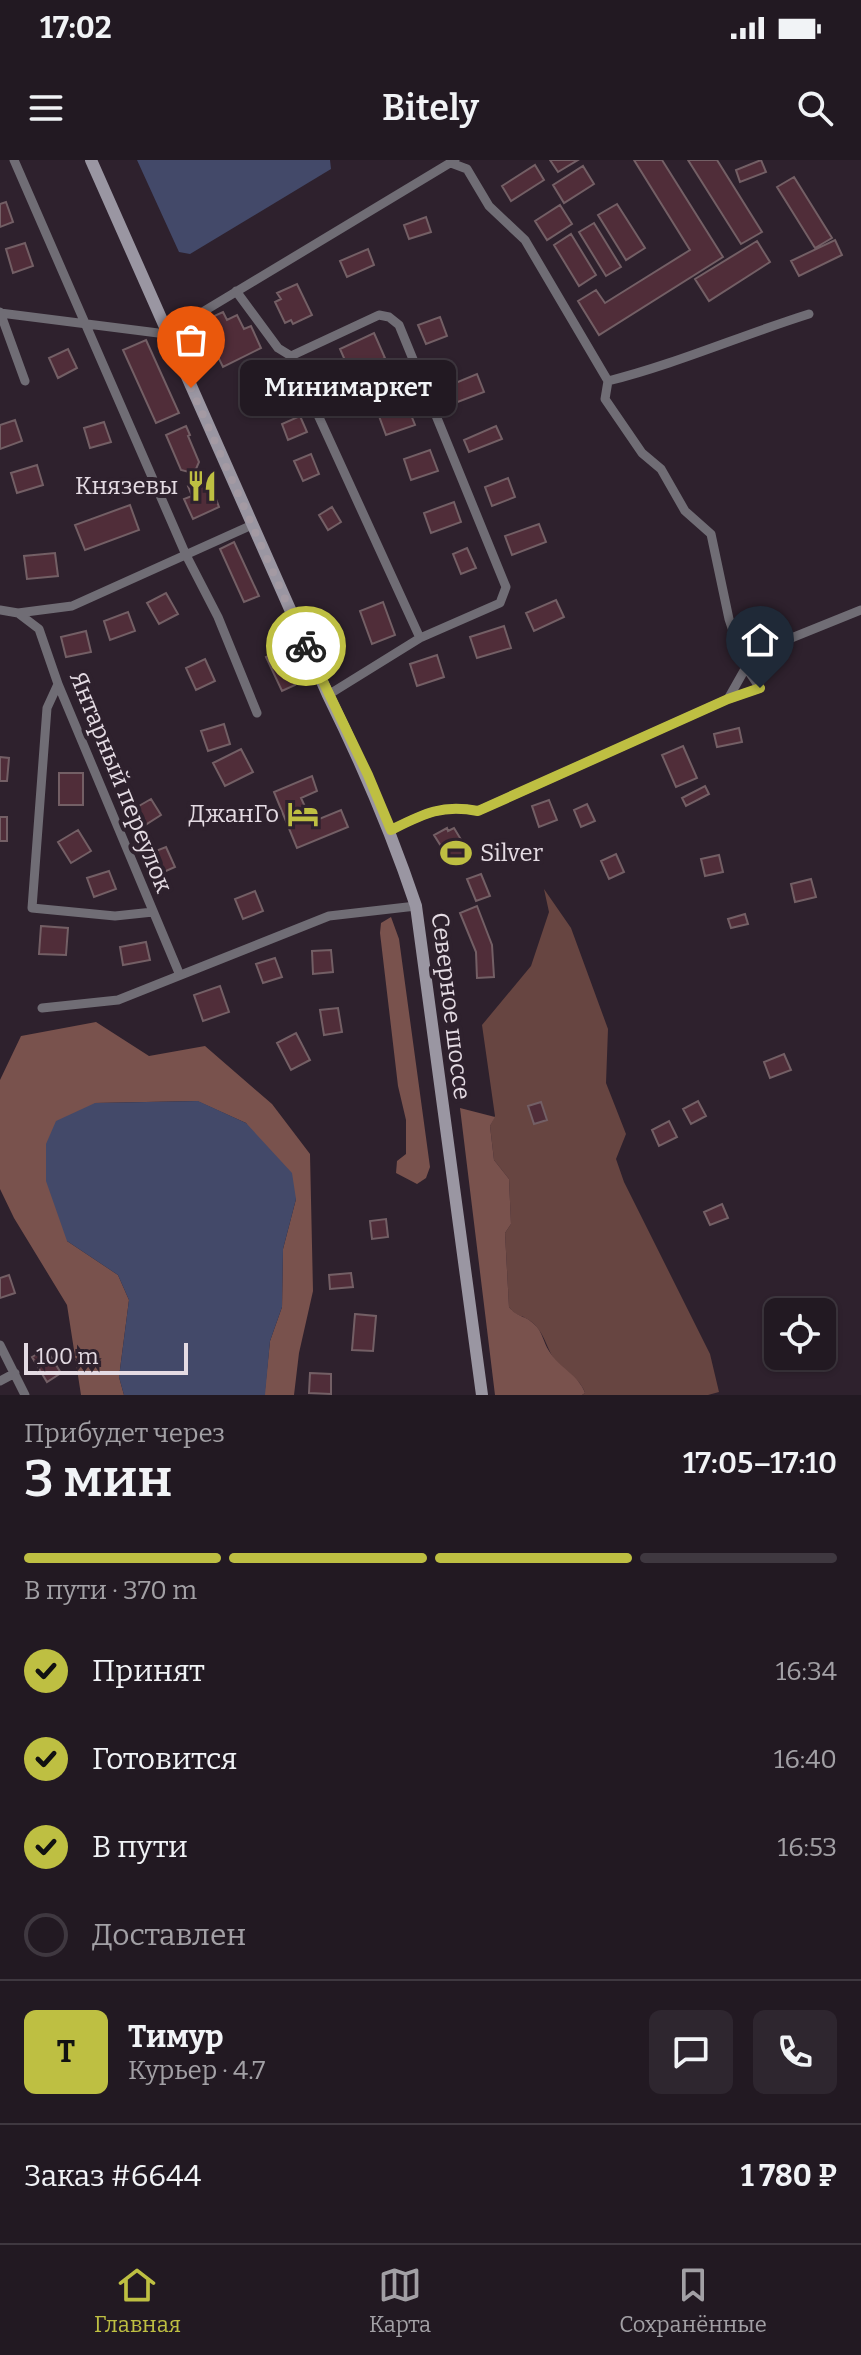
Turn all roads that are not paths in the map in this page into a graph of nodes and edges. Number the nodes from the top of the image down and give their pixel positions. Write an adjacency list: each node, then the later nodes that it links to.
1 (14, 160): 7 (street)
2 (91, 160): 8 (main road, Северное шоссе)
3 (453, 161): 4 (street); 11 (street)
4 (236, 291): 8 (street); 9 (street)
5 (0, 313): 7 (street); 10 (street)
6 (809, 314): 11 (street)
7 (84, 325): 8 (street); 13 (street)
8 (166, 334): 12 (main road, Северное шоссе)
9 (291, 356): 17 (street); 17 (street)
10 (25, 381)
11 (608, 381): 18 (street)
12 (252, 525): 13 (street); 20 (main road, Северное шоссе)
13 (186, 555): 16 (street); 22 (street)
14 (0, 610): 16 (street)
15 (861, 610): 18 (street)
16 (18, 613): 19 (street, Янтарный переулок)
17 (420, 638): 20 (street)
18 (745, 666): 21 (street); 21 (street)
19 (58, 684): 25 (street, Янтарный переулок); 25 (street)
20 (328, 695): 23 (main road, Северное шоссе)
21 (728, 699): 23 (street)
22 (257, 713)
23 (391, 830): 24 (main road, Северное шоссе)
24 (416, 906): 26 (street); 32 (main road, Северное шоссе)
25 (153, 912): 26 (street, Янтарный переулок)
26 (179, 973): 27 (street)
27 (42, 1008)
28 (0, 1345): 29 (street)
29 (15, 1373): 30 (street); 31 (street)
30 (0, 1381)
31 (25, 1395)
32 (482, 1395)

